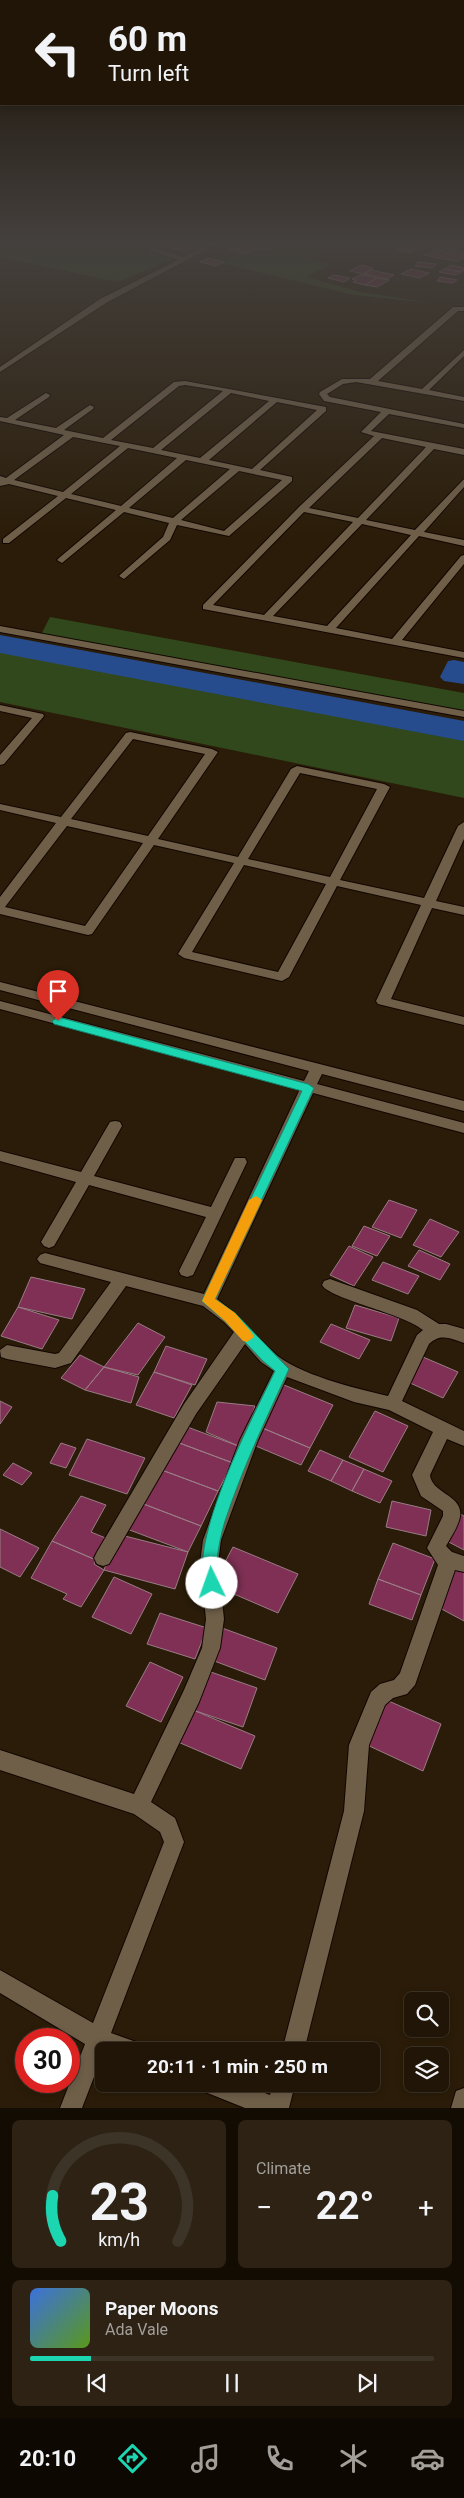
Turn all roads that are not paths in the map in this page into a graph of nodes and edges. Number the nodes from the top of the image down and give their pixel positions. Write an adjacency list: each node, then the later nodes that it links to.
1 (44, 340): 4 (street)
2 (420, 340): 5 (street)
3 (464, 352): 7 (street)
4 (0, 370)
5 (372, 382): 7 (street); 12 (street)
6 (229, 390): 9 (street); 18 (street); 21 (street)
7 (423, 392): 10 (street)
8 (46, 395): 13 (street)
9 (276, 399): 24 (street); 26 (street)
10 (464, 399)
11 (90, 407): 15 (street)
12 (388, 410): 14 (street); 17 (street)
13 (7, 422): 15 (street)
14 (464, 426)
15 (57, 431): 16 (street)
16 (71, 434): 18 (street); 27 (street)
17 (380, 435): 20 (street); 31 (street)
18 (105, 440): 19 (street)
19 (127, 445): 21 (street); 29 (street)
20 (433, 445): 22 (street); 32 (street)
21 (155, 451): 23 (street)
22 (464, 452)
23 (184, 457): 24 (street); 30 (street)
24 (202, 460): 25 (street)
25 (237, 468): 26 (street); 33 (street)
26 (254, 471): 33 (street)
27 (2, 482): 29 (street)
28 (464, 482): 34 (street)
29 (64, 494): 30 (street); 35 (street)
30 (125, 508): 33 (street); 38 (street)
31 (302, 509): 32 (street); 40 (street)
32 (359, 521): 34 (street); 40 (street)
33 (173, 523): 39 (street)
34 (418, 534): 36 (street); 42 (street)
35 (6, 541)
36 (464, 543)
37 (464, 558): 43 (street)
38 (62, 560)
39 (124, 576)
40 (266, 618): 42 (street)
41 (0, 629): 46 (street)
42 (330, 630): 43 (street)
43 (395, 642): 44 (street)
44 (463, 653)
45 (0, 708): 47 (street)
46 (464, 714)
47 (0, 762)
48 (0, 808): 49 (street)
49 (64, 822): 51 (street); 51 (street); 55 (street)
50 (464, 826): 54 (street)
51 (150, 841): 52 (street); 56 (street)
52 (241, 861): 53 (street); 53 (street); 53 (street)
53 (333, 882): 54 (street)
54 (428, 903): 57 (street); 60 (street)
55 (0, 905)
56 (0, 910)
57 (464, 911)
58 (0, 986): 61 (street)
59 (0, 1005): 62 (street)
60 (464, 1021)
61 (318, 1069): 62 (street); 63 (street)
62 (308, 1088): 65 (street); 75 (street)
63 (464, 1106)
64 (115, 1126): 68 (street)
65 (464, 1128)
66 (0, 1156): 68 (street)
67 (240, 1162): 69 (street)
68 (85, 1178): 69 (street); 70 (street)
69 (215, 1214): 72 (street)
70 (48, 1242)
71 (45, 1259): 73 (street)
72 (187, 1271)
73 (123, 1278): 75 (street); 79 (street)
74 (330, 1285): 76 (street)
75 (208, 1301): 77 (street)
76 (435, 1330): 78 (street); 81 (street)
77 (243, 1333): 80 (street); 84 (street)
78 (464, 1336)
79 (7, 1352)
80 (283, 1369): 81 (street); 88 (street)
81 (392, 1404): 82 (street)
82 (444, 1428): 83 (street); 85 (street)
83 (464, 1439)
84 (103, 1558)
85 (446, 1559): 86 (street); 92 (street)
86 (464, 1564)
87 (0, 1760): 88 (street)
88 (139, 1806): 90 (street)
89 (0, 1981): 90 (street)
90 (96, 2038): 91 (street); 96 (street)
91 (107, 2042)
92 (294, 2042)
93 (233, 2092): 97 (street)
94 (282, 2092): 98 (street)
95 (464, 2099): 99 (street)
96 (71, 2108)
97 (274, 2108)
98 (278, 2108)
99 (462, 2108)

